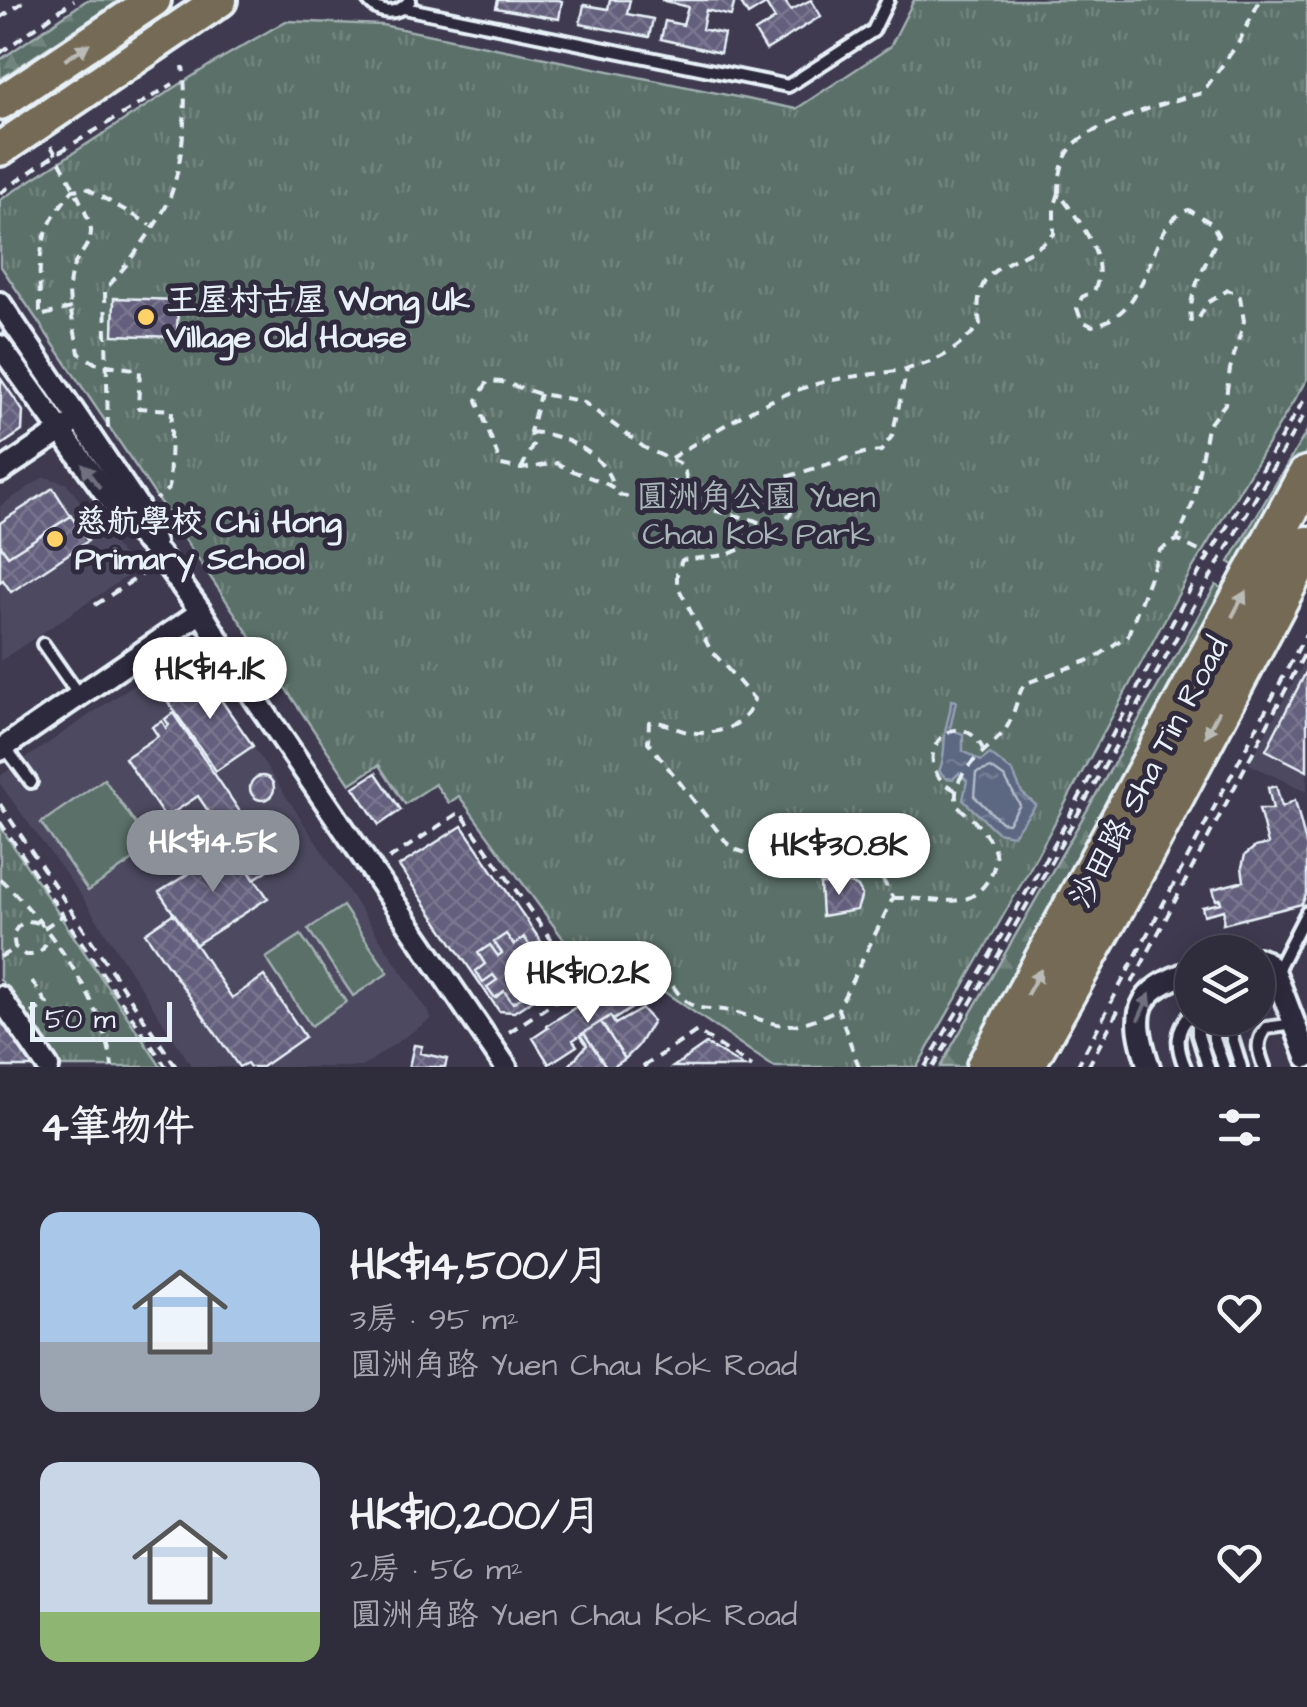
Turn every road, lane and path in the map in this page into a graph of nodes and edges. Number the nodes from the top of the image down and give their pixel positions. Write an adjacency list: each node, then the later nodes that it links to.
1 (26, 0): 9 (path)
2 (74, 0): 10 (path)
3 (154, 0): 13 (main road, one-way to 3)
4 (220, 0): 15 (main road)
5 (368, 0): 8 (lane)
6 (888, 0): 8 (lane)
7 (1260, 0): 19 (path)
8 (407, 4)
9 (0, 18)
10 (0, 53)
11 (183, 66): 20 (path)
12 (172, 84): 16 (path)
13 (0, 103)
14 (51, 146): 16 (path)
15 (0, 149)
16 (56, 154): 17 (path); 18 (path)
17 (73, 190): 20 (path); 22 (path); 22 (path)
18 (0, 193)
19 (1059, 193): 25 (path); 42 (path)
20 (151, 225): 24 (path)
21 (0, 302): 29 (street)
22 (71, 308): 24 (path)
23 (0, 346): 31 (street)
24 (108, 364): 30 (path); 40 (path)
25 (906, 370): 33 (path); 37 (path)
26 (540, 394): 32 (path); 33 (path); 34 (path)
27 (1307, 395): 45 (path)
28 (1307, 410): 48 (path)
29 (78, 419): 31 (street); 44 (street)
30 (108, 421)
31 (60, 432): 35 (street); 44 (street, one-way to 31)
32 (530, 432): 34 (path); 39 (path)
33 (672, 458): 38 (path)
34 (521, 469): 39 (path)
35 (0, 472)
36 (1307, 476): 98 (highway, 沙田路 Sha Tin Road, one-way to 36)
37 (790, 478): 38 (path); 41 (path)
38 (686, 484): 39 (path); 41 (path)
39 (613, 487)
40 (153, 504)
41 (776, 533): 64 (path)
42 (1177, 540): 45 (path); 57 (path)
43 (1307, 546): 99 (highway, 沙田路 Sha Tin Road, one-way to 99)
44 (159, 554): 51 (street)
45 (1209, 556): 46 (path)
46 (1201, 569): 48 (path); 96 (path)
47 (146, 572): 50 (path)
48 (1210, 573): 49 (path); 97 (path)
49 (1222, 579)
50 (95, 605)
51 (200, 612): 55 (street); 92 (street)
52 (1307, 632): 100 (path)
53 (43, 644): 55 (lane)
54 (1307, 649): 74 (path)
55 (78, 694): 56 (street)
56 (2, 748): 58 (lane)
57 (983, 749): 59 (path); 59 (path)
58 (31, 782)
59 (956, 790): 64 (path)
60 (0, 804): 91 (path)
61 (0, 822): 66 (path)
62 (388, 860): 73 (path)
63 (0, 879): 67 (path)
64 (894, 898): 80 (path)
65 (1307, 912): 70 (lane)
66 (63, 914): 67 (path); 90 (path)
67 (43, 929): 68 (path); 68 (path); 89 (path)
68 (16, 948): 69 (path)
69 (0, 957)
70 (1276, 972): 76 (street)
71 (1175, 979): 102 (street, one-way to 71)
72 (32, 981): 79 (path)
73 (582, 983): 80 (path); 82 (path)
74 (1130, 986)
75 (1275, 992): 76 (lane)
76 (1283, 994): 81 (street)
77 (0, 997): 88 (street)
78 (1125, 997): 101 (path)
79 (26, 1003)
80 (838, 1009): 95 (path)
81 (1295, 1024): 87 (street); 107 (lane)
82 (510, 1032)
83 (1178, 1035): 103 (lane)
84 (1198, 1035): 104 (lane)
85 (1214, 1035): 105 (lane)
86 (1231, 1035): 106 (lane)
87 (1307, 1057)
88 (48, 1067)
89 (112, 1067)
90 (166, 1067)
91 (176, 1067)
92 (506, 1067)
93 (643, 1067): 94 (path)
94 (752, 1067)
95 (859, 1067)
96 (925, 1067)
97 (933, 1067)
98 (986, 1067)
99 (1024, 1067)
100 (1077, 1067)
101 (1088, 1067)
102 (1149, 1067)
103 (1184, 1067)
104 (1208, 1067)
105 (1224, 1067)
106 (1241, 1067)
107 (1264, 1067)

